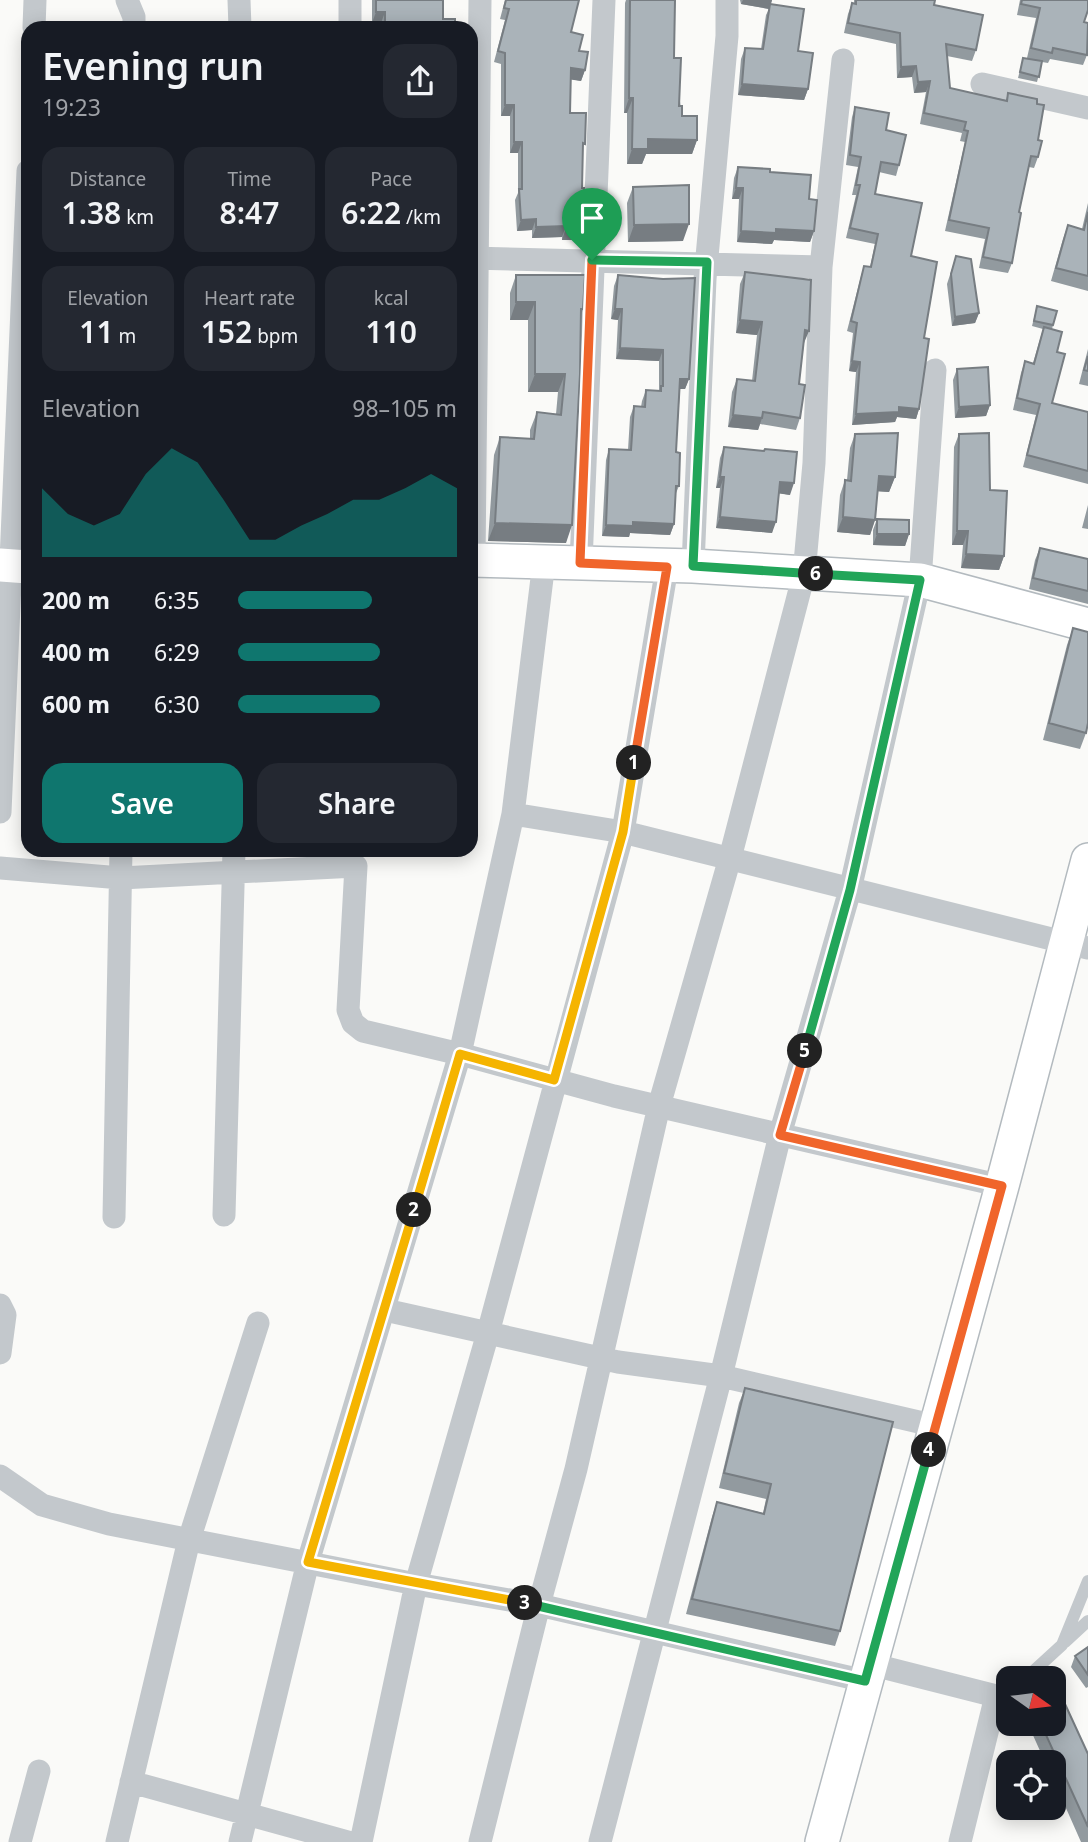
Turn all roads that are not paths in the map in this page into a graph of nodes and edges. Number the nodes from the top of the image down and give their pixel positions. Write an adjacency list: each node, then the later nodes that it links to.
1 (35, 0): 8 (street)
2 (127, 0): 9 (street)
3 (239, 0): 10 (street)
4 (350, 0): 11 (street)
5 (480, 0): 14 (street)
6 (604, 0): 17 (street)
7 (727, 0): 18 (street)
8 (34, 21)
9 (134, 21)
10 (240, 21)
11 (350, 21)
12 (843, 60): 19 (street)
13 (982, 84): 15 (street)
14 (478, 86)
15 (1088, 108)
16 (478, 258): 17 (street)
17 (592, 260): 18 (street); 24 (street)
18 (707, 262): 19 (street); 26 (street)
19 (821, 267): 27 (street)
20 (21, 355): 25 (street)
21 (935, 369): 28 (street)
22 (478, 560): 23 (main road)
23 (544, 562): 24 (main road); 31 (street)
24 (580, 563): 26 (main road)
25 (13, 566): 30 (street)
26 (680, 567): 27 (main road); 32 (street)
27 (804, 574): 28 (main road); 36 (street)
28 (920, 580): 29 (main road); 41 (street)
29 (1088, 625)
30 (0, 812)
31 (513, 814): 32 (street); 43 (street)
32 (623, 832): 36 (street); 44 (street)
33 (121, 857): 40 (street)
34 (234, 857): 39 (street)
35 (356, 858): 39 (street); 43 (street)
36 (730, 858): 41 (street); 45 (street)
37 (1088, 860): 42 (main road)
38 (0, 868): 40 (street)
39 (233, 874): 40 (street); 48 (street)
40 (121, 878): 49 (street)
41 (850, 890): 42 (street); 46 (street)
42 (1077, 945): 47 (main road)
43 (460, 1054): 44 (street); 51 (street)
44 (554, 1080): 45 (street); 53 (street)
45 (659, 1107): 46 (street); 55 (street)
46 (780, 1135): 47 (street); 56 (street)
47 (1002, 1186): 57 (main road)
48 (224, 1215)
49 (114, 1217)
50 (0, 1305): 54 (street)
51 (385, 1310): 53 (street); 60 (street)
52 (258, 1323): 59 (street)
53 (488, 1332): 55 (street); 62 (street)
54 (0, 1353)
55 (601, 1358): 56 (street); 63 (street)
56 (721, 1376): 57 (street); 65 (street)
57 (936, 1426): 68 (main road)
58 (0, 1476): 59 (street)
59 (189, 1540): 60 (street); 72 (street)
60 (308, 1562): 62 (street); 73 (street)
61 (1088, 1581): 66 (lane)
62 (416, 1584): 63 (street); 78 (street)
63 (539, 1605): 65 (street); 79 (street)
64 (1088, 1621): 66 (lane)
65 (654, 1631): 68 (street); 80 (street)
66 (1062, 1645): 67 (lane)
67 (1039, 1666)
68 (867, 1672): 69 (street); 81 (main road)
69 (996, 1692)
70 (996, 1714): 82 (street)
71 (39, 1771): 74 (street)
72 (131, 1782): 73 (street); 75 (street)
73 (246, 1815): 76 (street); 77 (street)
74 (20, 1842)
75 (117, 1842)
76 (240, 1842)
77 (348, 1842)
78 (360, 1842)
79 (480, 1842)
80 (600, 1842)
81 (822, 1842)
82 (960, 1842)

